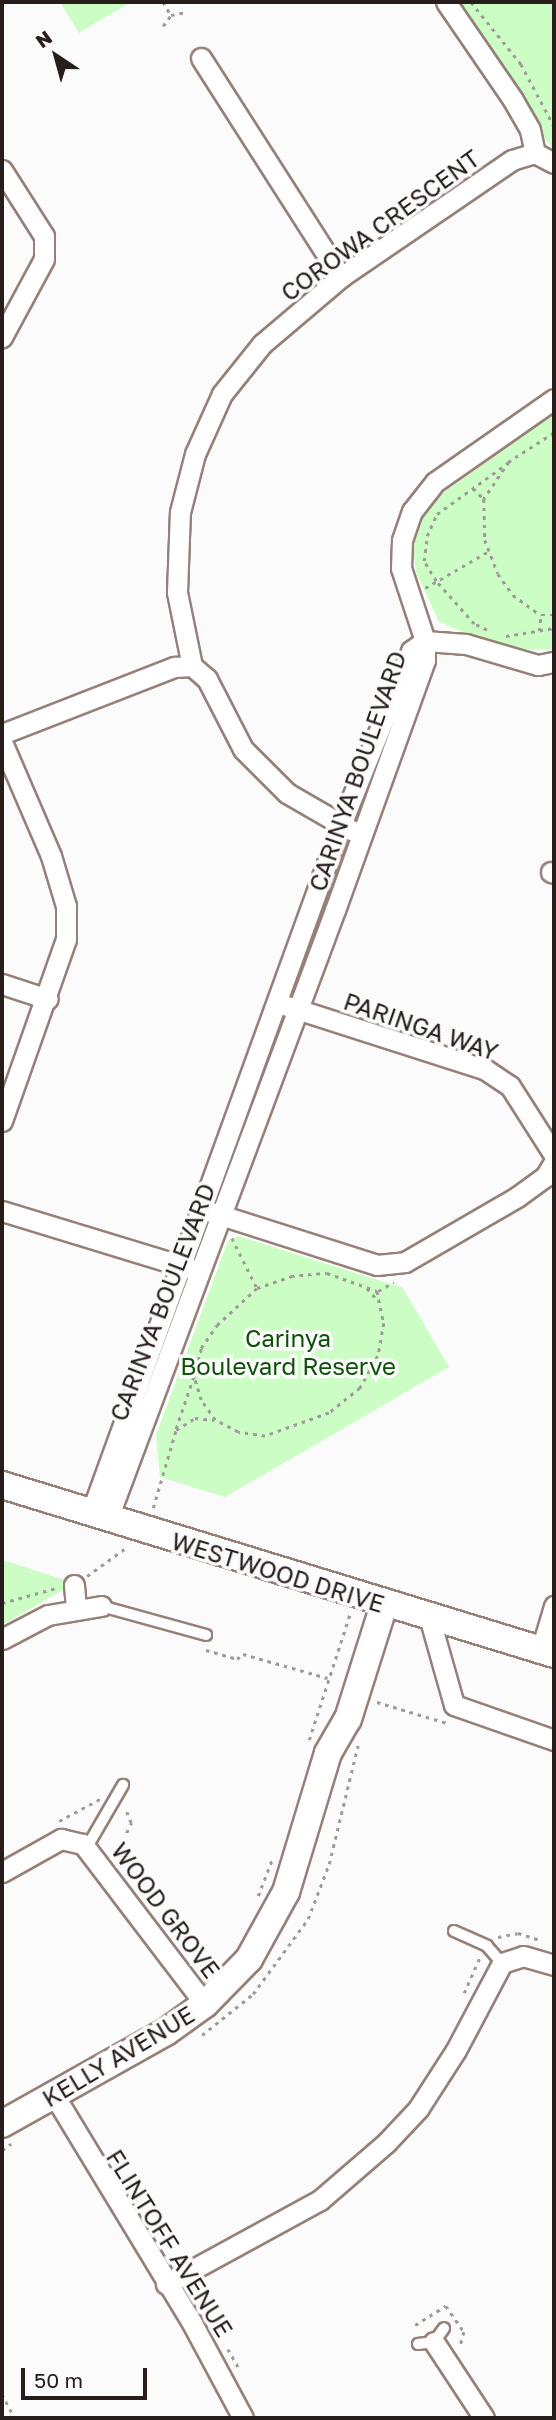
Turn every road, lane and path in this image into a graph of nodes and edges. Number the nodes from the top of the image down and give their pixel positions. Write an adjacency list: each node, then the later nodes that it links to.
1 (163, 2): 5 (path)
2 (446, 2): 9 (street)
3 (471, 2): 8 (path)
4 (187, 12): 5 (path)
5 (171, 15): 6 (path)
6 (163, 26)
7 (201, 58): 12 (street)
8 (554, 126)
9 (535, 153): 10 (street); 12 (street, COROWA CRESCENT)
10 (554, 163)
11 (2, 170): 13 (street)
12 (341, 277): 30 (street, COROWA CRESCENT)
13 (2, 337)
14 (554, 399): 21 (street)
15 (554, 433): 16 (path)
16 (509, 462): 17 (path); 18 (path)
17 (473, 488): 18 (path); 20 (path)
18 (484, 499): 19 (path)
19 (489, 551): 20 (path); 22 (path)
20 (436, 581): 21 (path); 26 (path)
21 (412, 596): 28 (street)
22 (541, 615): 23 (path); 25 (path)
23 (554, 615)
24 (554, 628): 25 (path)
25 (539, 631): 27 (path)
26 (491, 632)
27 (500, 636)
28 (425, 641): 29 (street); 31 (street, CARINYA BOULEVARD)
29 (554, 662)
30 (192, 666): 32 (street); 34 (street, COROWA CRESCENT)
31 (390, 729): 34 (street, CARINYA BOULEVARD); 35 (street, CARINYA BOULEVARD)
32 (2, 734)
33 (2, 742): 41 (street)
34 (340, 827): 35 (street, COROWA CRESCENT); 36 (street, CARINYA BOULEVARD)
35 (361, 833): 37 (street, CARINYA BOULEVARD)
36 (314, 904): 37 (lane); 38 (street, CARINYA BOULEVARD)
37 (335, 910): 39 (street, CARINYA BOULEVARD)
38 (304, 934): 39 (lane); 42 (street, CARINYA BOULEVARD)
39 (324, 940): 43 (street, CARINYA BOULEVARD)
40 (2, 984): 41 (street)
41 (48, 999): 46 (street)
42 (277, 1003): 43 (street, PARINGA WAY); 44 (street, CARINYA BOULEVARD)
43 (297, 1010): 45 (street, CARINYA BOULEVARD); 47 (street, PARINGA WAY)
44 (238, 1110): 45 (lane); 49 (street, CARINYA BOULEVARD)
45 (258, 1114): 51 (street, CARINYA BOULEVARD)
46 (2, 1121)
47 (554, 1155)
48 (554, 1162): 51 (street)
49 (202, 1209): 51 (street); 52 (street, CARINYA BOULEVARD)
50 (2, 1211): 52 (street)
51 (224, 1223): 52 (street, CARINYA BOULEVARD); 53 (path)
52 (191, 1268): 57 (street, CARINYA BOULEVARD)
53 (257, 1288): 54 (path); 55 (path)
54 (194, 1377): 55 (path); 55 (path)
55 (215, 1420)
56 (2, 1485): 57 (street, WESTWOOD DRIVE)
57 (100, 1516): 61 (street, WESTWOOD DRIVE)
58 (74, 1586): 62 (street)
59 (101, 1606): 62 (street); 64 (lane)
60 (554, 1606): 67 (street)
61 (371, 1607): 63 (street, WESTWOOD DRIVE); 68 (path); 70 (street, KELLY AVENUE)
62 (76, 1608): 65 (street)
63 (430, 1620): 67 (street, WESTWOOD DRIVE); 69 (street)
64 (206, 1635)
65 (2, 1639)
66 (199, 1648): 68 (path)
67 (548, 1652)
68 (328, 1678): 70 (path)
69 (554, 1740)
70 (318, 1749): 83 (street, KELLY AVENUE)
71 (123, 1785): 72 (lane, WOOD GROVE)
72 (87, 1847): 74 (street, WOOD GROVE); 83 (street, WOOD GROVE)
73 (276, 1849): 75 (path)
74 (2, 1872)
75 (256, 1900)
76 (454, 1931): 78 (lane)
77 (545, 1942): 78 (path)
78 (487, 1946): 79 (lane); 82 (path)
79 (502, 1963): 80 (street); 86 (street)
80 (554, 1965)
81 (214, 1968): 83 (path)
82 (464, 1994)
83 (200, 1996): 84 (street, KELLY AVENUE)
84 (54, 2095): 85 (street, KELLY AVENUE); 86 (street, FLINTOFF AVENUE)
85 (2, 2124)
86 (166, 2284): 90 (street, FLINTOFF AVENUE)
87 (432, 2338): 91 (street)
88 (2, 2394): 89 (path)
89 (15, 2418)
90 (243, 2418)
91 (484, 2418)

